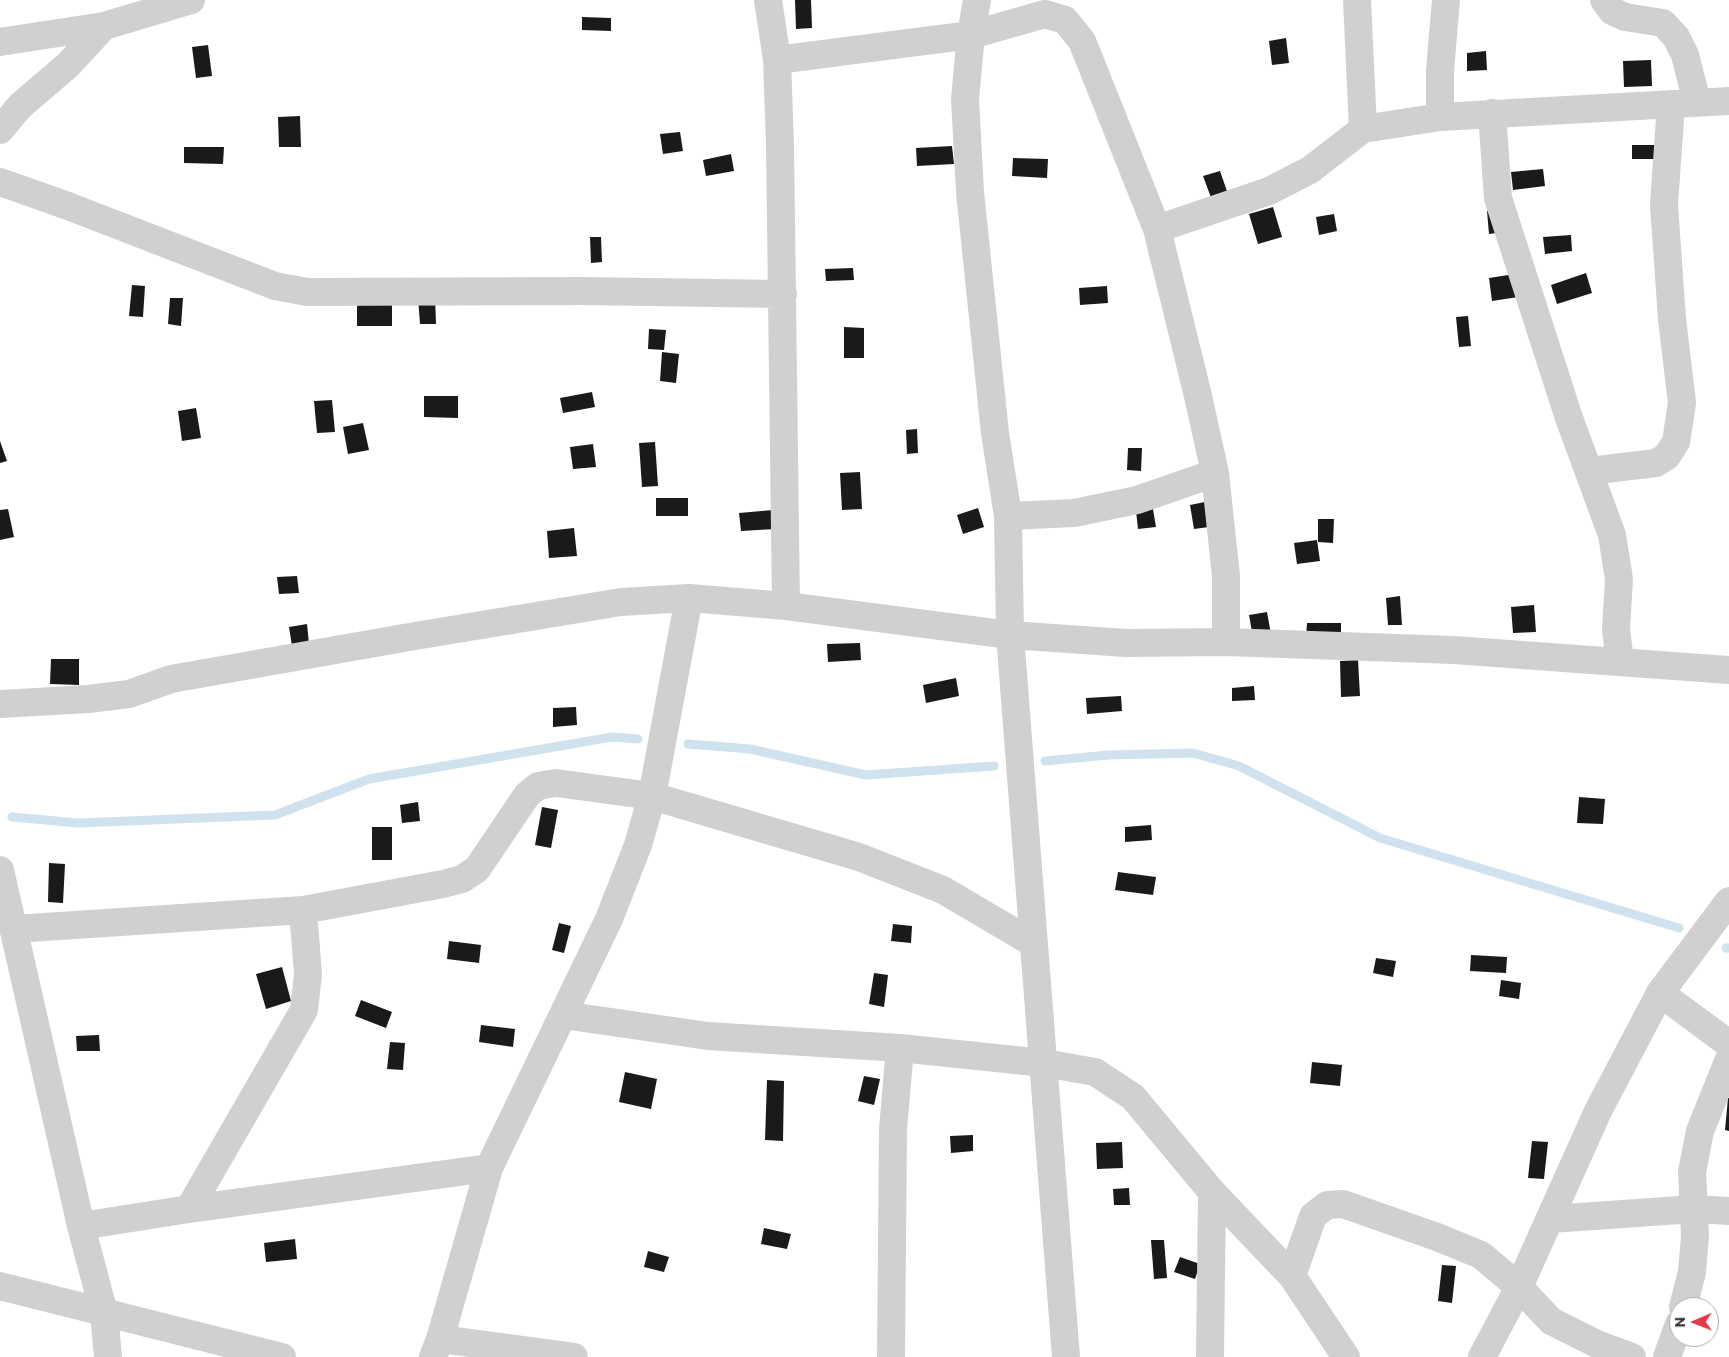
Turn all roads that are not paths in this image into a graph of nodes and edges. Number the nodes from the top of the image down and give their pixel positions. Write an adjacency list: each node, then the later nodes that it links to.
1 (192, 0): 7 (street)
2 (768, 0): 10 (street)
3 (977, 0): 8 (street)
4 (1357, 0): 15 (street)
5 (1446, 0): 14 (street)
6 (1604, 0): 12 (street)
7 (104, 26): 9 (street); 16 (street)
8 (971, 35): 10 (street); 18 (street); 22 (street)
9 (0, 42)
10 (777, 60): 19 (street)
11 (1729, 101): 12 (street)
12 (1684, 103): 13 (street); 20 (street)
13 (1492, 114): 14 (street); 20 (street)
14 (1440, 117): 15 (street)
15 (1363, 128): 18 (street)
16 (0, 130)
17 (0, 182): 19 (street)
18 (1157, 230): 21 (street)
19 (783, 294): 24 (street)
20 (1589, 471): 27 (street)
21 (1215, 473): 22 (street); 26 (street)
22 (1008, 516): 25 (street)
23 (689, 598): 24 (street); 29 (street); 30 (street)
24 (786, 606): 25 (street)
25 (1010, 635): 26 (street); 35 (street)
26 (1226, 642): 27 (street)
27 (1620, 660): 28 (street)
28 (1729, 670)
29 (0, 704)
30 (652, 796): 33 (street); 35 (street); 37 (street)
31 (0, 870): 34 (street)
32 (1728, 907): 36 (street)
33 (303, 910): 34 (street); 45 (street)
34 (14, 929): 48 (street)
35 (1033, 943): 41 (street)
36 (1660, 993): 38 (street); 47 (street)
37 (564, 1015): 39 (street); 42 (street)
38 (1729, 1044)
39 (900, 1048): 41 (street); 58 (street)
40 (1729, 1060): 44 (street)
41 (1044, 1063): 43 (street); 59 (street)
42 (489, 1168): 45 (street); 54 (street)
43 (1212, 1192): 49 (street); 60 (street)
44 (1694, 1208): 46 (street); 47 (street); 52 (street)
45 (188, 1209): 48 (street)
46 (1729, 1211)
47 (1551, 1219): 51 (street)
48 (81, 1226): 53 (street)
49 (1292, 1276): 51 (street); 61 (street)
50 (0, 1286): 53 (street)
51 (1519, 1287): 62 (street); 63 (street)
52 (1686, 1297)
53 (104, 1313): 55 (street); 56 (street)
54 (436, 1348): 57 (street)
55 (108, 1357)
56 (282, 1357)
57 (574, 1357)
58 (891, 1357)
59 (1066, 1357)
60 (1210, 1357)
61 (1346, 1357)
62 (1482, 1357)
63 (1632, 1357)

